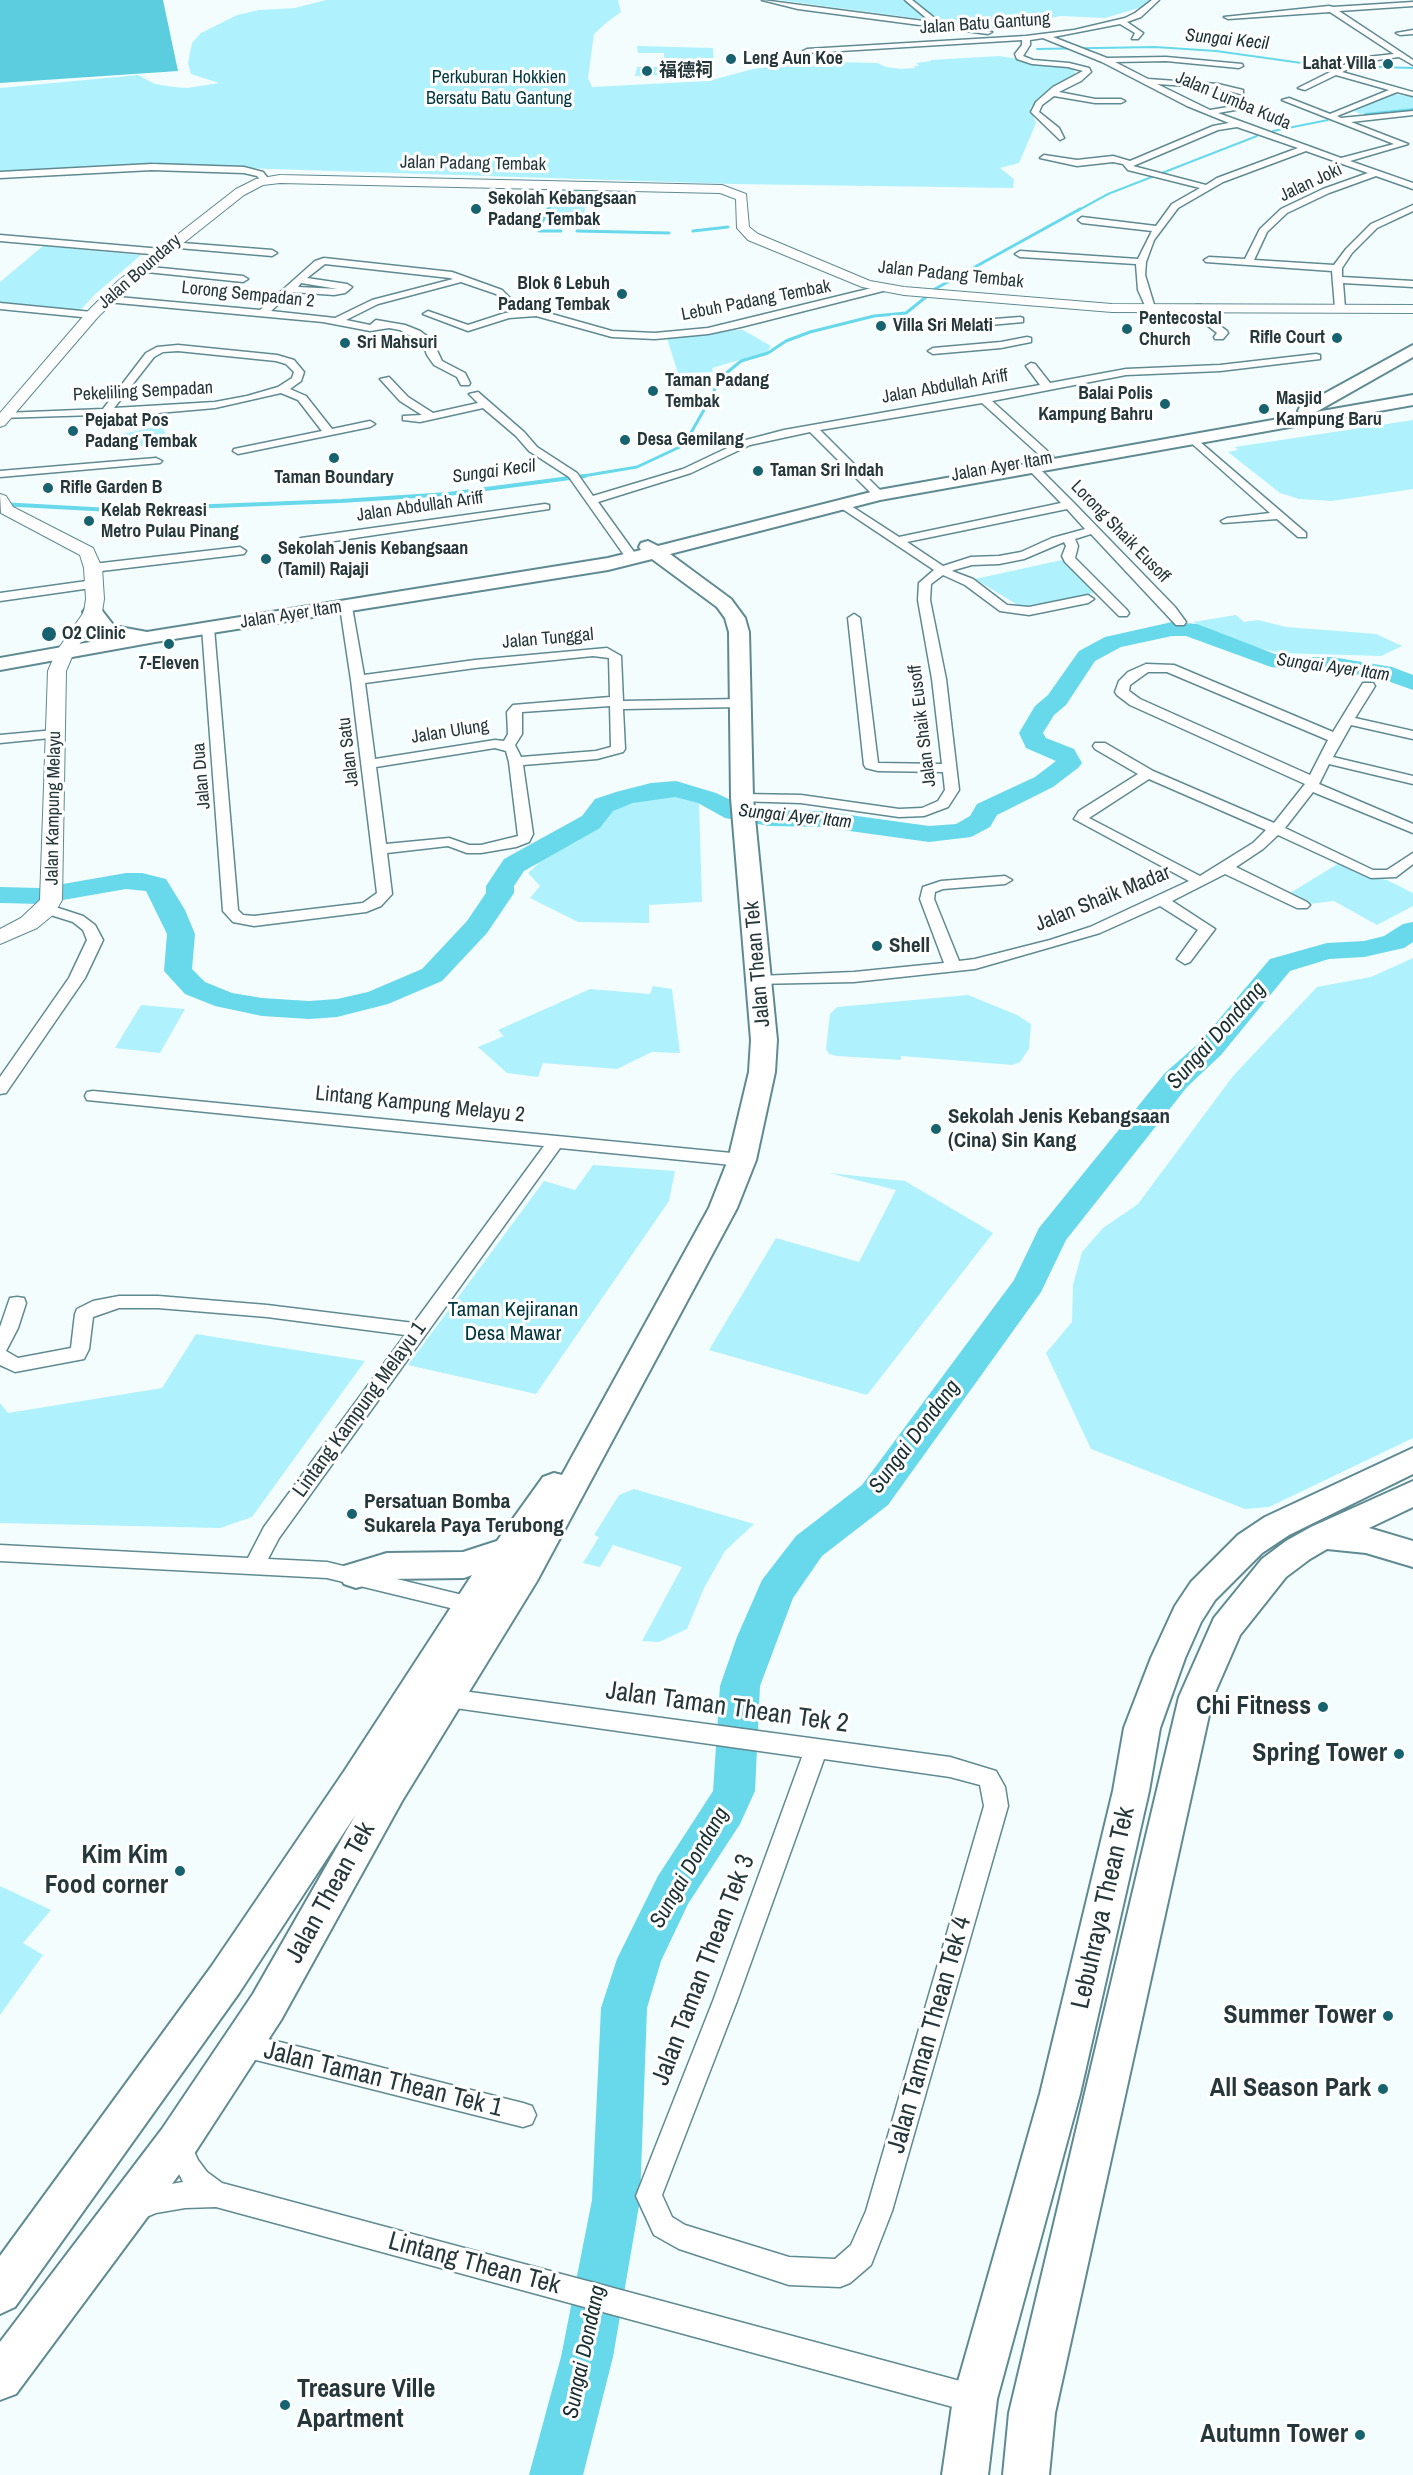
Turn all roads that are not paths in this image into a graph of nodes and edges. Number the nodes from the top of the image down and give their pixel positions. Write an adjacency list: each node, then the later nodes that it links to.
1 (765, 0): 9 (street)
2 (908, 0): 9 (street)
3 (1156, 0): 8 (street, Jalan Batu Gantung)
4 (1320, 1): 6 (street)
5 (1413, 4): 6 (street)
6 (1332, 11): 7 (street); 22 (street)
7 (1228, 17)
8 (1122, 22): 11 (street, Jalan Batu Gantung); 19 (street)
9 (935, 24): 12 (street); 13 (street)
10 (1058, 24): 11 (street); 14 (street); 17 (street)
11 (1112, 24): 14 (street, Jalan Batu Gantung)
12 (920, 30)
13 (1012, 30)
14 (1085, 30): 17 (street, Jalan Batu Gantung)
15 (1413, 32): 16 (street)
16 (1400, 33)
17 (1060, 34): 18 (street, Jalan Batu Gantung)
18 (1044, 36): 20 (street, Jalan Batu Gantung); 23 (street, Jalan Lumba Kuda)
19 (1134, 37)
20 (1026, 38): 21 (street, Jalan Batu Gantung); 30 (street)
21 (807, 51)
22 (1400, 55): 24 (street); 26 (street)
23 (1105, 60): 25 (street); 27 (street, Jalan Lumba Kuda)
24 (1413, 63)
25 (1225, 72)
26 (1335, 72): 28 (street); 29 (street)
27 (1146, 81): 31 (street); 37 (street, Jalan Lumba Kuda)
28 (1302, 88)
29 (1398, 89): 32 (street); 36 (street)
30 (1054, 92): 34 (street); 43 (street)
31 (1240, 92)
32 (1413, 94)
33 (1286, 100): 39 (street)
34 (1121, 101)
35 (1249, 105): 37 (street)
36 (1344, 111): 39 (street); 40 (street)
37 (1210, 112): 42 (street, Jalan Lumba Kuda)
38 (1413, 112): 40 (street)
39 (1329, 116): 41 (street)
40 (1364, 118): 41 (street)
41 (1339, 120): 45 (street)
42 (1238, 124): 46 (street, Jalan Lumba Kuda); 49 (street)
43 (1060, 138)
44 (1413, 142): 45 (street)
45 (1402, 144): 48 (street)
46 (1304, 149): 48 (street, Jalan Lumba Kuda); 55 (street)
47 (1044, 158): 49 (street)
48 (1339, 161): 50 (street, Jalan Lumba Kuda)
49 (1129, 163): 55 (street)
50 (1375, 173): 54 (street, Jalan Lumba Kuda); 65 (street, Jalan Joki)
51 (0, 175): 53 (street)
52 (315, 178): 53 (street, Jalan Boundary); 73 (street, Jalan Padang Tembak)
53 (266, 181): 60 (street, Jalan Boundary)
54 (1413, 186)
55 (1205, 187): 58 (street)
56 (1413, 208): 66 (street)
57 (1082, 220): 58 (street)
58 (1157, 229): 64 (street)
59 (0, 238): 60 (street)
60 (166, 249): 61 (street); 67 (street, Jalan Boundary)
61 (272, 253)
62 (1020, 254): 64 (street)
63 (1209, 260): 65 (street)
64 (1141, 262): 80 (street)
65 (1248, 262): 66 (street)
66 (1337, 268): 71 (street)
67 (140, 269): 68 (street); 76 (street, Jalan Boundary)
68 (243, 279)
69 (461, 279): 70 (street); 75 (street); 84 (street)
70 (299, 280): 74 (street); 74 (street)
71 (1338, 280): 72 (street); 81 (street)
72 (1413, 284)
73 (884, 288): 77 (street, Jalan Padang Tembak); 85 (street, Lebuh Padang Tembak)
74 (290, 289): 83 (street)
75 (506, 298)
76 (108, 299): 83 (street, Lorong Sempadan 2); 86 (street, Jalan Boundary)
77 (1014, 301): 80 (street, Jalan Padang Tembak); 87 (street)
78 (0, 306): 86 (street)
79 (1199, 307): 80 (street, Jalan Padang Tembak); 81 (street, Jalan Padang Tembak); 91 (street)
80 (1150, 308)
81 (1340, 308): 82 (street, Jalan Padang Tembak)
82 (1413, 310)
83 (263, 313): 88 (street, Lorong Sempadan 2)
84 (348, 314): 88 (street); 90 (street)
85 (428, 314)
86 (92, 315): 110 (street, Jalan Boundary)
87 (1020, 320): 89 (street); 92 (street)
88 (337, 321): 90 (street, Lorong Sempadan 2)
89 (957, 325)
90 (385, 326): 99 (street)
91 (1219, 337)
92 (1027, 340): 94 (street); 95 (street)
93 (1413, 350): 102 (main road, Jalan Ayer Itam)
94 (933, 351)
95 (1031, 351)
96 (1316, 357): 100 (street, Jalan Abdullah Ariff)
97 (1031, 366): 100 (street)
98 (385, 379): 108 (street)
99 (465, 383)
100 (1047, 387): 104 (street, Jalan Abdullah Ariff)
101 (282, 389): 107 (street, Pekeliling Sempadan); 107 (street); 113 (street)
102 (1347, 389): 105 (main road); 116 (main road, Jalan Ayer Itam)
103 (474, 394): 106 (street)
104 (984, 399): 112 (street, Jalan Abdullah Ariff); 116 (street)
105 (1408, 401): 114 (main road, Jalan Ayer Itam)
106 (486, 405): 108 (street); 121 (street)
107 (106, 412): 110 (street, Pekeliling Sempadan)
108 (431, 416): 109 (street)
109 (406, 418)
110 (2, 419)
111 (370, 424): 113 (street)
112 (812, 428): 120 (street); 121 (street, Jalan Abdullah Ariff)
113 (329, 432): 115 (street)
114 (1193, 439): 118 (main road, Jalan Ayer Itam); 126 (street)
115 (238, 451)
116 (1050, 458): 120 (main road, Jalan Ayer Itam)
117 (156, 461): 119 (street)
118 (1032, 468): 120 (main road, Jalan Ayer Itam); 124 (street, Lorong Shaik Eusoff)
119 (0, 474)
120 (875, 493): 123 (main road, Jalan Ayer Itam); 133 (main road, Jalan Ayer Itam)
121 (591, 500): 135 (street)
122 (1, 502): 138 (street)
123 (841, 504): 132 (street); 133 (main road, Jalan Ayer Itam)
124 (1070, 505): 128 (street, Lorong Shaik Eusoff); 132 (street)
125 (545, 507): 131 (street, Jalan Abdullah Ariff)
126 (1278, 515): 127 (street); 129 (street)
127 (1227, 522)
128 (1093, 530): 130 (street); 145 (street, Lorong Shaik Eusoff)
129 (1302, 535)
130 (1068, 537): 137 (street); 143 (street)
131 (301, 542)
132 (897, 542): 137 (street)
133 (651, 550): 135 (main road, Jalan Ayer Itam); 136 (main road, Jalan Ayer Itam); 153 (main road, Jalan Thean Tek)
134 (240, 551): 138 (street)
135 (628, 552): 136 (main road, Jalan Ayer Itam)
136 (581, 568): 141 (main road, Jalan Ayer Itam)
137 (943, 571): 140 (street); 164 (street, Jalan Shaik Eusoff)
138 (93, 574): 139 (street); 142 (street)
139 (0, 597)
140 (1088, 599)
141 (346, 607): 146 (main road, Jalan Ayer Itam); 150 (street, Jalan Satu)
142 (93, 612): 147 (main road); 148 (street)
143 (1123, 613)
144 (854, 618): 164 (street)
145 (1180, 622)
146 (208, 628): 147 (main road, Jalan Ayer Itam); 176 (street, Jalan Dua)
147 (154, 636): 148 (main road, Jalan Ayer Itam)
148 (65, 652): 149 (main road, Jalan Ayer Itam); 155 (street, Jalan Kampung Melayu)
149 (0, 664)
150 (358, 680): 152 (street, Jalan Tunggal); 163 (street, Jalan Satu)
151 (1368, 686): 154 (street, Jalan Shaik Madar)
152 (616, 703): 153 (street); 159 (street); 162 (street, Jalan Tunggal)
153 (740, 703): 168 (main road, Jalan Thean Tek)
154 (1347, 720): 156 (street); 157 (street, Jalan Shaik Madar)
155 (55, 734): 158 (street); 177 (street, Jalan Kampung Melayu)
156 (1413, 735)
157 (1336, 738): 161 (street, Jalan Shaik Madar); 167 (street)
158 (0, 739)
159 (508, 746): 162 (street, Jalan Ulung); 163 (street, Jalan Ulung)
160 (1100, 746): 165 (street)
161 (1326, 759): 166 (street); 167 (street, Jalan Shaik Madar)
162 (516, 762): 171 (street, Jalan Ulung)
163 (369, 764): 171 (street, Jalan Satu)
164 (950, 768): 168 (street, Jalan Shaik Eusoff)
165 (1148, 774): 169 (street); 175 (street)
166 (1413, 780)
167 (1312, 784): 169 (street, Jalan Shaik Madar); 170 (street)
168 (743, 809): 183 (main road, Jalan Thean Tek)
169 (1276, 829): 172 (street); 173 (street, Jalan Shaik Madar)
170 (1413, 829)
171 (379, 849): 176 (street, Jalan Satu)
172 (1413, 857)
173 (1225, 868): 175 (street, Jalan Shaik Madar); 179 (street)
174 (1005, 880): 182 (street)
175 (1201, 882): 178 (street, Jalan Shaik Madar)
176 (385, 894)
177 (50, 897): 180 (street, Jalan Kampung Melayu); 184 (street)
178 (1162, 901): 181 (street); 182 (street, Jalan Shaik Madar)
179 (1302, 905)
180 (0, 937)
181 (1185, 959)
182 (954, 968): 183 (street, Jalan Shaik Madar)
183 (759, 981): 187 (main road, Jalan Thean Tek)
184 (0, 1089)
185 (93, 1096): 186 (street, Lintang Kampung Melayu 2)
186 (556, 1141): 187 (street, Lintang Kampung Melayu 2); 189 (street, Lintang Kampung Melayu 1)
187 (742, 1160): 192 (main road, Jalan Thean Tek)
188 (17, 1303): 190 (street)
189 (417, 1330): 191 (street); 200 (street, Lintang Kampung Melayu 1)
190 (0, 1346)
191 (0, 1356)
192 (626, 1384): 197 (main road, Jalan Thean Tek); 202 (main road, Jalan Thean Tek)
193 (1413, 1460): 195 (main road, Lebuhraya Thean Tek)
194 (1402, 1492): 195 (main road); 196 (main road, Lebuhraya Thean Tek)
195 (1277, 1526): 214 (main road, Lebuhraya Thean Tek)
196 (1323, 1536): 199 (main road); 216 (main road, Lebuhraya Thean Tek)
197 (508, 1550): 201 (main road); 202 (main road, Jalan Thean Tek)
198 (0, 1553): 200 (street)
199 (1413, 1554)
200 (254, 1566): 201 (street)
201 (356, 1575): 202 (street)
202 (485, 1609): 203 (main road, Jalan Thean Tek); 212 (main road, Jalan Thean Tek)
203 (448, 1698): 204 (street, Jalan Taman Thean Tek 2); 206 (main road, Jalan Thean Tek)
204 (816, 1749): 205 (street, Jalan Taman Thean Tek 2); 211 (street, Jalan Taman Thean Tek 3)
205 (994, 1787): 211 (street, Jalan Taman Thean Tek 4)
206 (244, 2045): 207 (street, Jalan Taman Thean Tek 1); 208 (main road, Jalan Thean Tek)
207 (523, 2115)
208 (177, 2143): 209 (street, Lintang Thean Tek); 210 (main road, Jalan Thean Tek)
209 (216, 2194): 210 (street, Lintang Thean Tek); 214 (street, Lintang Thean Tek)
210 (119, 2218): 213 (main road, Jalan Thean Tek)
211 (840, 2273)
212 (0, 2292)
213 (0, 2378)
214 (975, 2399): 215 (main road, Lebuhraya Thean Tek)
215 (965, 2475)
216 (1026, 2475)

